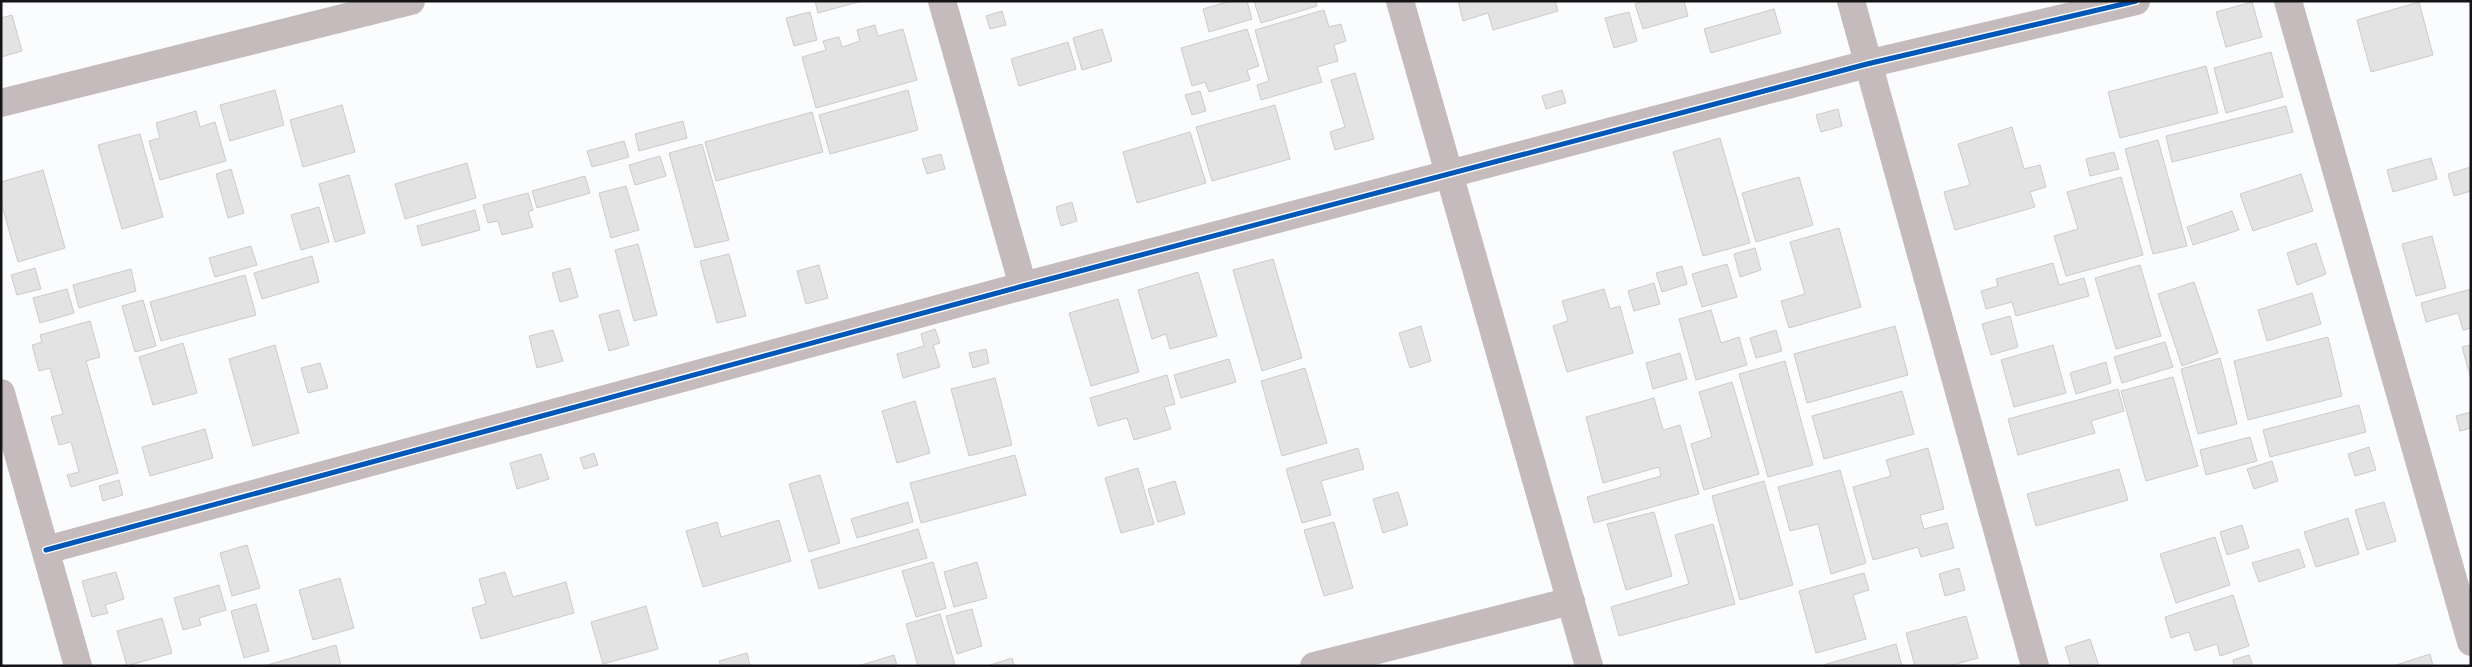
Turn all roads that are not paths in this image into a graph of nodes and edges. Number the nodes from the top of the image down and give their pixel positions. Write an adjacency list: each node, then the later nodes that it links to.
1 (411, 1): 8 (street)
2 (942, 1): 10 (street)
3 (1400, 1): 9 (street)
4 (1851, 1): 7 (street)
5 (2136, 1): 7 (street)
6 (2288, 1): 14 (street)
7 (1867, 64): 9 (street); 18 (street)
8 (1, 102)
9 (1449, 176): 10 (street); 13 (street)
10 (1023, 286): 12 (street)
11 (1, 393): 12 (street)
12 (46, 550): 15 (street)
13 (1572, 601): 16 (street); 17 (street)
14 (2471, 642)
15 (78, 666)
16 (1314, 666)
17 (1589, 666)
18 (2034, 666)

